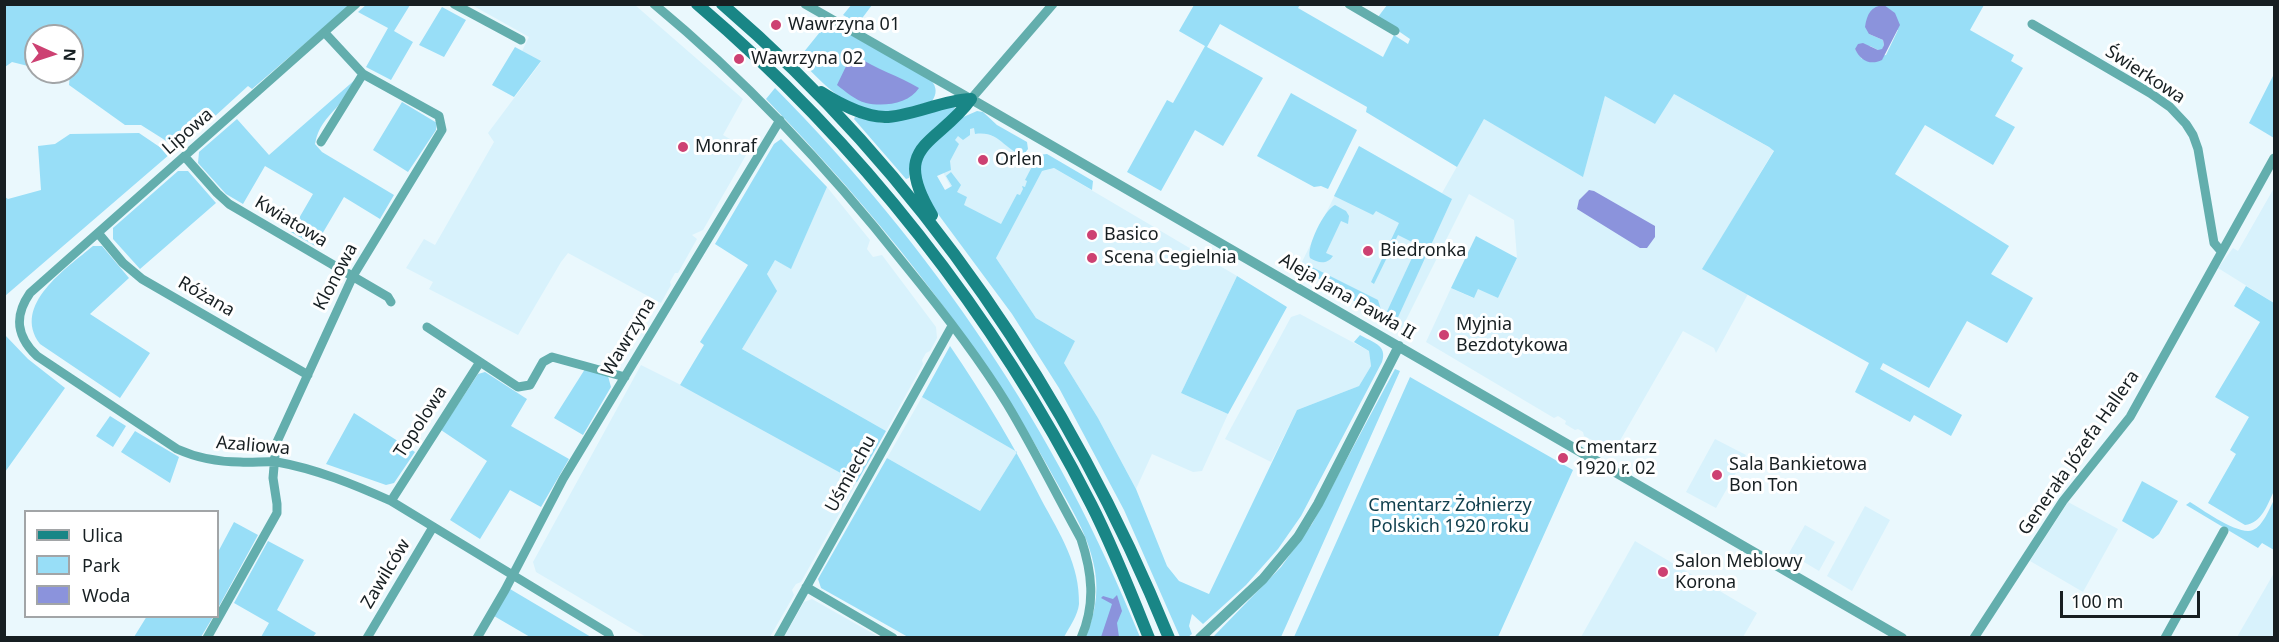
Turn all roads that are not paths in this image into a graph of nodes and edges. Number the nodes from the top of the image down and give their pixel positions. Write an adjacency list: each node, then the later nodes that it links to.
1 (356, 4): 11 (street, Lipowa)
2 (454, 4): 12 (street)
3 (654, 4): 16 (street)
4 (697, 4): 48 (main road)
5 (722, 4): 14 (main road)
6 (805, 4): 15 (street, Aleja Jana Pawła II)
7 (1053, 4): 15 (street)
8 (1349, 4): 10 (street)
9 (2032, 24): 22 (street, Świerkowa)
10 (1395, 31)
11 (325, 33): 13 (street); 18 (street, Lipowa)
12 (521, 40)
13 (363, 74): 17 (street); 23 (street, Klonowa)
14 (809, 85): 15 (main road); 21 (main road)
15 (971, 99): 21 (main road); 28 (street, Aleja Jana Pawła II)
16 (780, 120): 26 (street); 31 (street, Wawrzyna)
17 (321, 142)
18 (184, 157): 20 (street, Lipowa); 23 (street, Kwiatowa)
19 (2274, 158): 22 (street, Generała Józefa Hallera)
20 (98, 233): 24 (street, Lipowa); 30 (street, Różana)
21 (951, 249): 49 (main road)
22 (2221, 251): 51 (street, Generała Józefa Hallera)
23 (353, 276): 25 (street, Kwiatowa); 30 (street, Klonowa)
24 (42, 282): 32 (street, Azaliowa)
25 (392, 302)
26 (952, 326): 37 (street, Uśmiechu); 47 (street)
27 (427, 327): 29 (street)
28 (1399, 346): 40 (street); 50 (street, Aleja Jana Pawła II)
29 (480, 362): 31 (street); 33 (street, Topolowa)
30 (308, 375): 32 (street, Klonowa)
31 (625, 376): 36 (street, Wawrzyna)
32 (274, 462): 33 (street, Azaliowa); 38 (street, Klonowa)
33 (391, 501): 34 (street, Azaliowa)
34 (433, 527): 36 (street, Azaliowa); 42 (street, Zawilców)
35 (2224, 531): 52 (street)
36 (513, 575): 43 (street, Wawrzyna); 44 (street, Azaliowa)
37 (806, 588): 45 (street, Uśmiechu); 46 (street)
38 (219, 617)
39 (218, 618): 41 (street, Klonowa)
40 (1203, 634)
41 (207, 638)
42 (367, 638)
43 (477, 638)
44 (610, 638)
45 (778, 638)
46 (893, 638)
47 (1081, 638)
48 (1149, 638)
49 (1169, 638)
50 (1902, 638)
51 (1974, 638)
52 (2165, 638)

